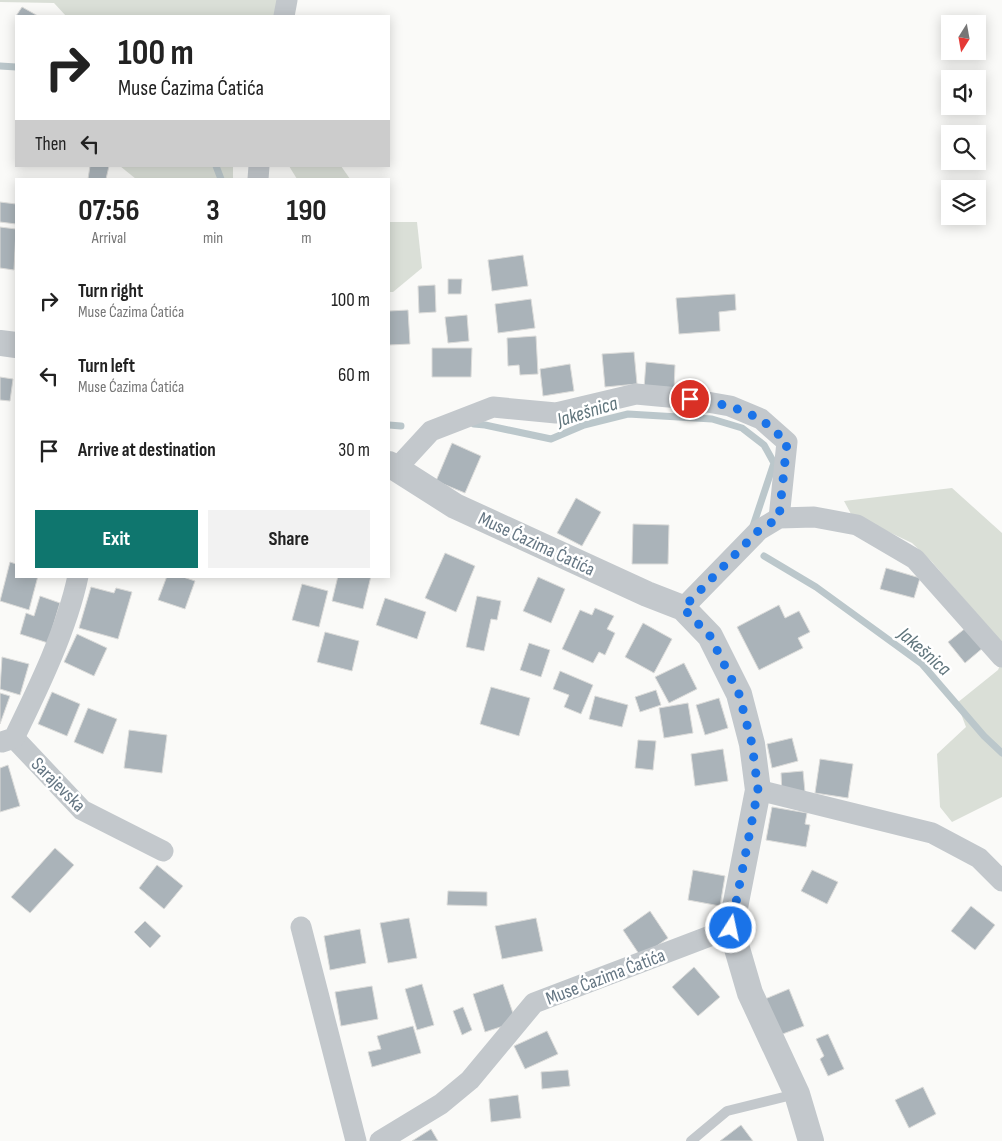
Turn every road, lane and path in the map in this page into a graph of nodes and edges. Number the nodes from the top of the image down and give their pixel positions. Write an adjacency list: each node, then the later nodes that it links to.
1 (287, 0): 2 (street)
2 (284, 15)
3 (0, 344): 4 (street)
4 (15, 345)
5 (393, 466): 6 (street, Muse Ćazima Ćatića); 8 (street, Muse Ćazima Ćatića)
6 (779, 518): 8 (street); 9 (street)
7 (78, 578): 10 (street, Sarajevska)
8 (683, 608): 11 (street, Muse Ćazima Ćatića)
9 (1002, 657)
10 (7, 740): 12 (street, Sarajevska)
11 (758, 790): 13 (street); 15 (street, Muse Ćazima Ćatića)
12 (163, 851)
13 (1002, 882)
14 (301, 927): 17 (street)
15 (731, 928): 16 (street, Muse Ćazima Ćatića); 18 (street, Muse Ćazima Ćatića)
16 (796, 1094): 19 (lane); 20 (street, Muse Ćazima Ćatića)
17 (356, 1141)
18 (380, 1141)
19 (691, 1141)
20 (811, 1141)

